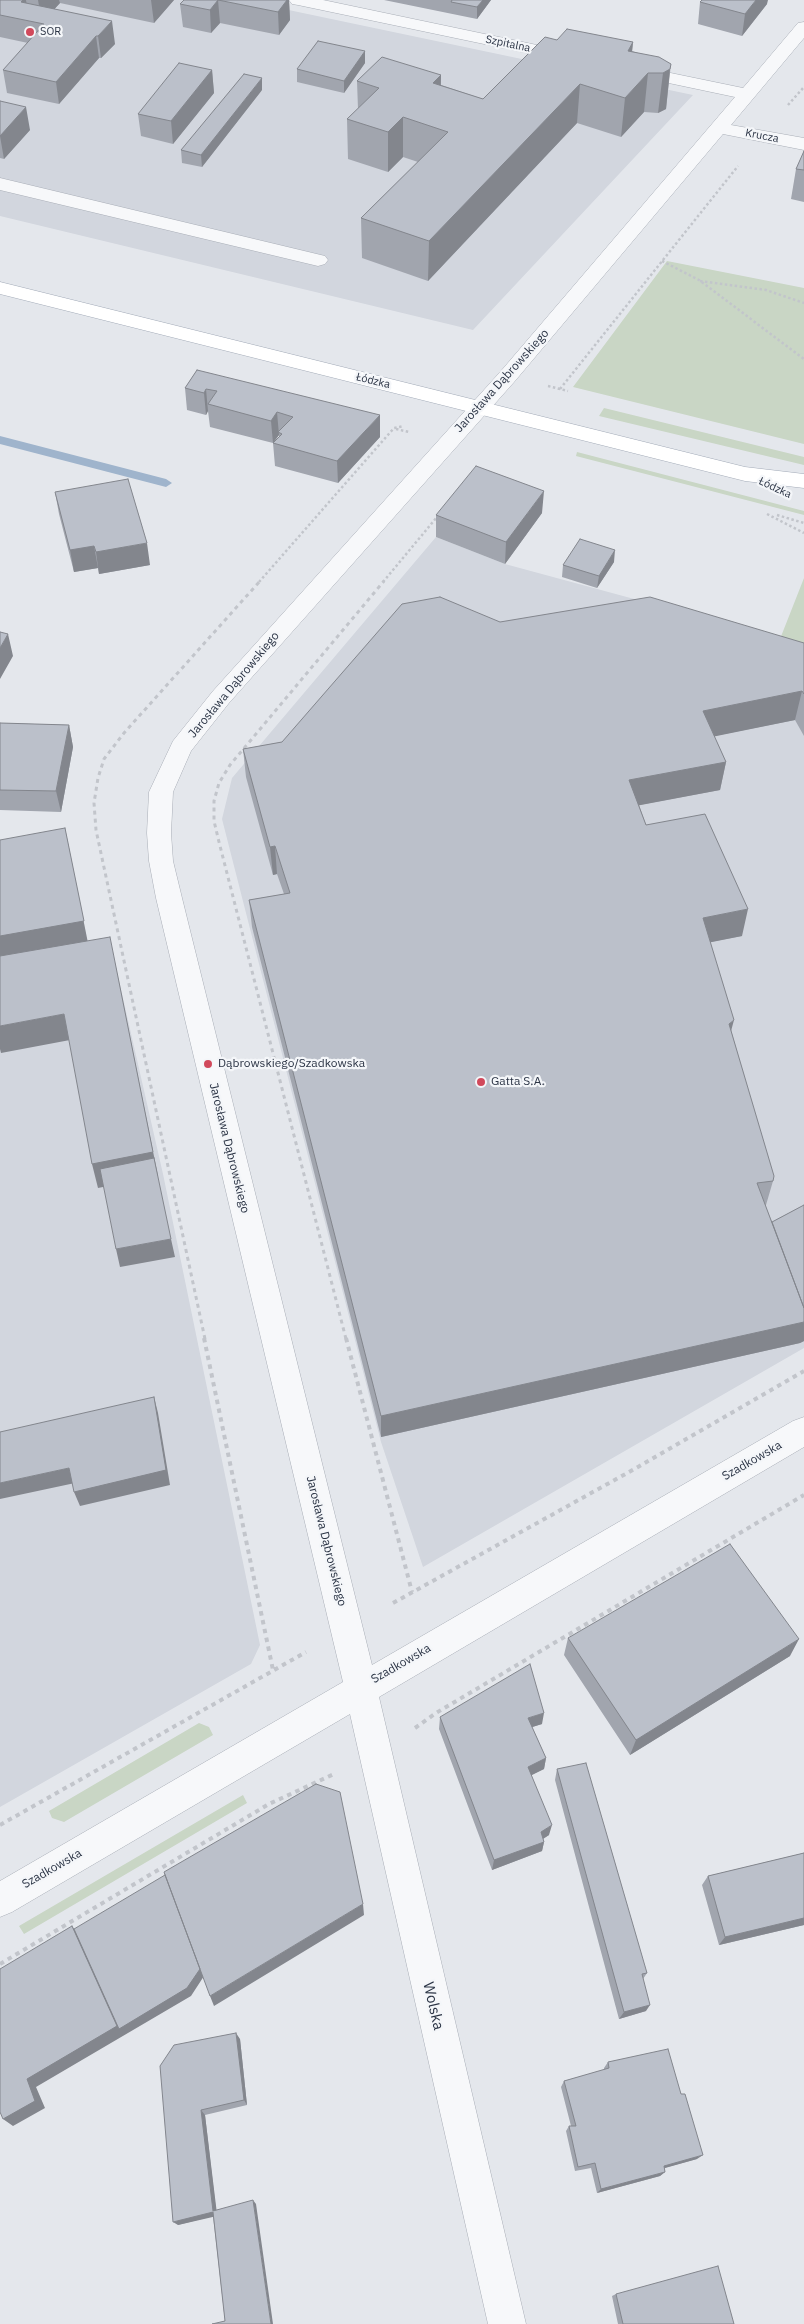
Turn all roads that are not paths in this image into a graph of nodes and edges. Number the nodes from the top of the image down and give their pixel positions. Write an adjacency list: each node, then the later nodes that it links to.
1 (298, 0): 3 (street, Szpitalna)
2 (804, 27): 5 (street, Jarosława Dąbrowskiego)
3 (589, 61)
4 (618, 67): 5 (street)
5 (748, 94): 6 (street, Jarosława Dąbrowskiego)
6 (720, 128): 7 (street, Krucza); 11 (street, Jarosława Dąbrowskiego)
7 (804, 144)
8 (0, 184): 9 (street)
9 (318, 260)
10 (0, 288): 11 (main road, Łódzka)
11 (480, 408): 12 (main road, Łódzka); 16 (street, Jarosława Dąbrowskiego)
12 (746, 474): 13 (main road, Łódzka); 14 (main road, Łódzka)
13 (804, 481)
14 (804, 501)
15 (804, 1431): 16 (street, Szadkowska)
16 (361, 1688): 17 (street, Szadkowska); 18 (street, Wolska)
17 (0, 1900)
18 (507, 2324)

